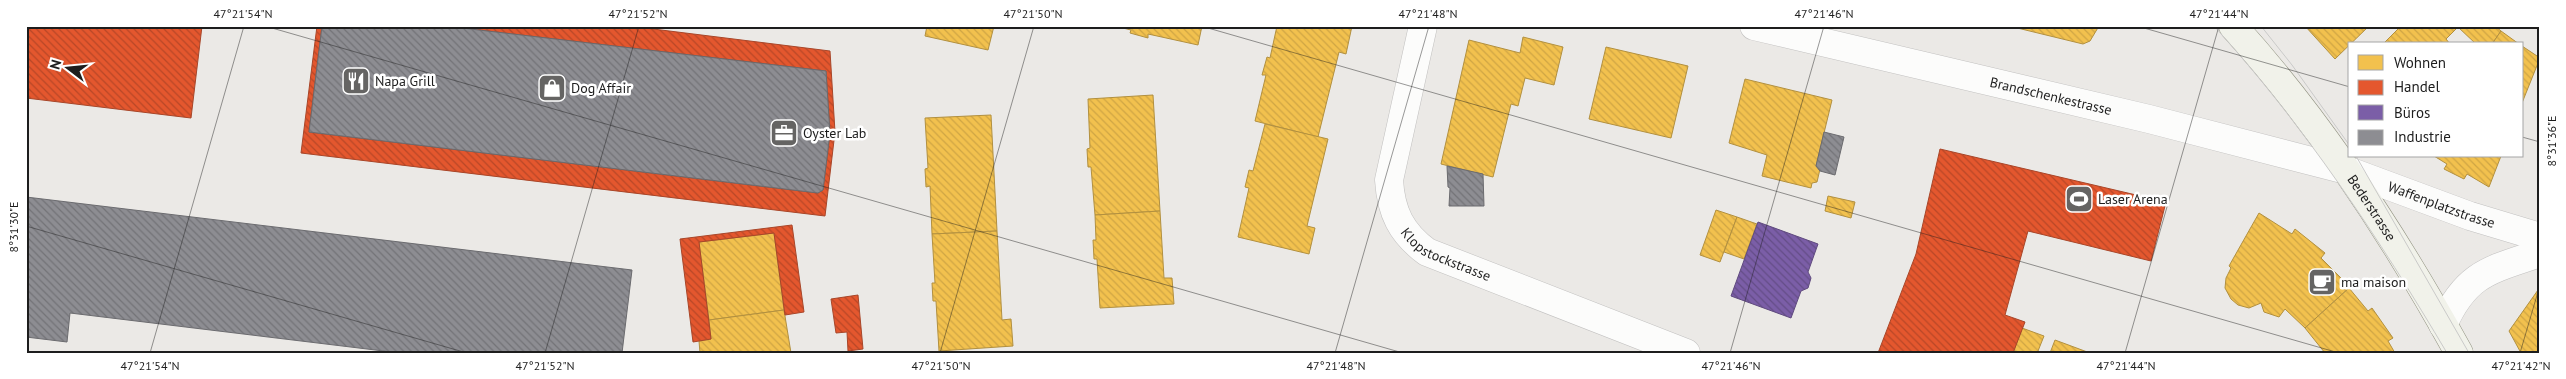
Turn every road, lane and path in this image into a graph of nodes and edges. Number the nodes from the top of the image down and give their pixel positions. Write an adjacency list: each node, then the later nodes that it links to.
1 (1423, 26): 8 (street, Klopstockstrasse)
2 (1754, 26): 4 (street, Brandschenkestrasse)
3 (2233, 26): 4 (main road, Bederstrasse)
4 (2346, 170): 5 (street, Waffenplatzstrasse); 7 (main road, Bederstrasse)
5 (2540, 237)
6 (2540, 253): 7 (street)
7 (2444, 325): 9 (main road, Bederstrasse)
8 (1686, 353)
9 (2459, 353)

